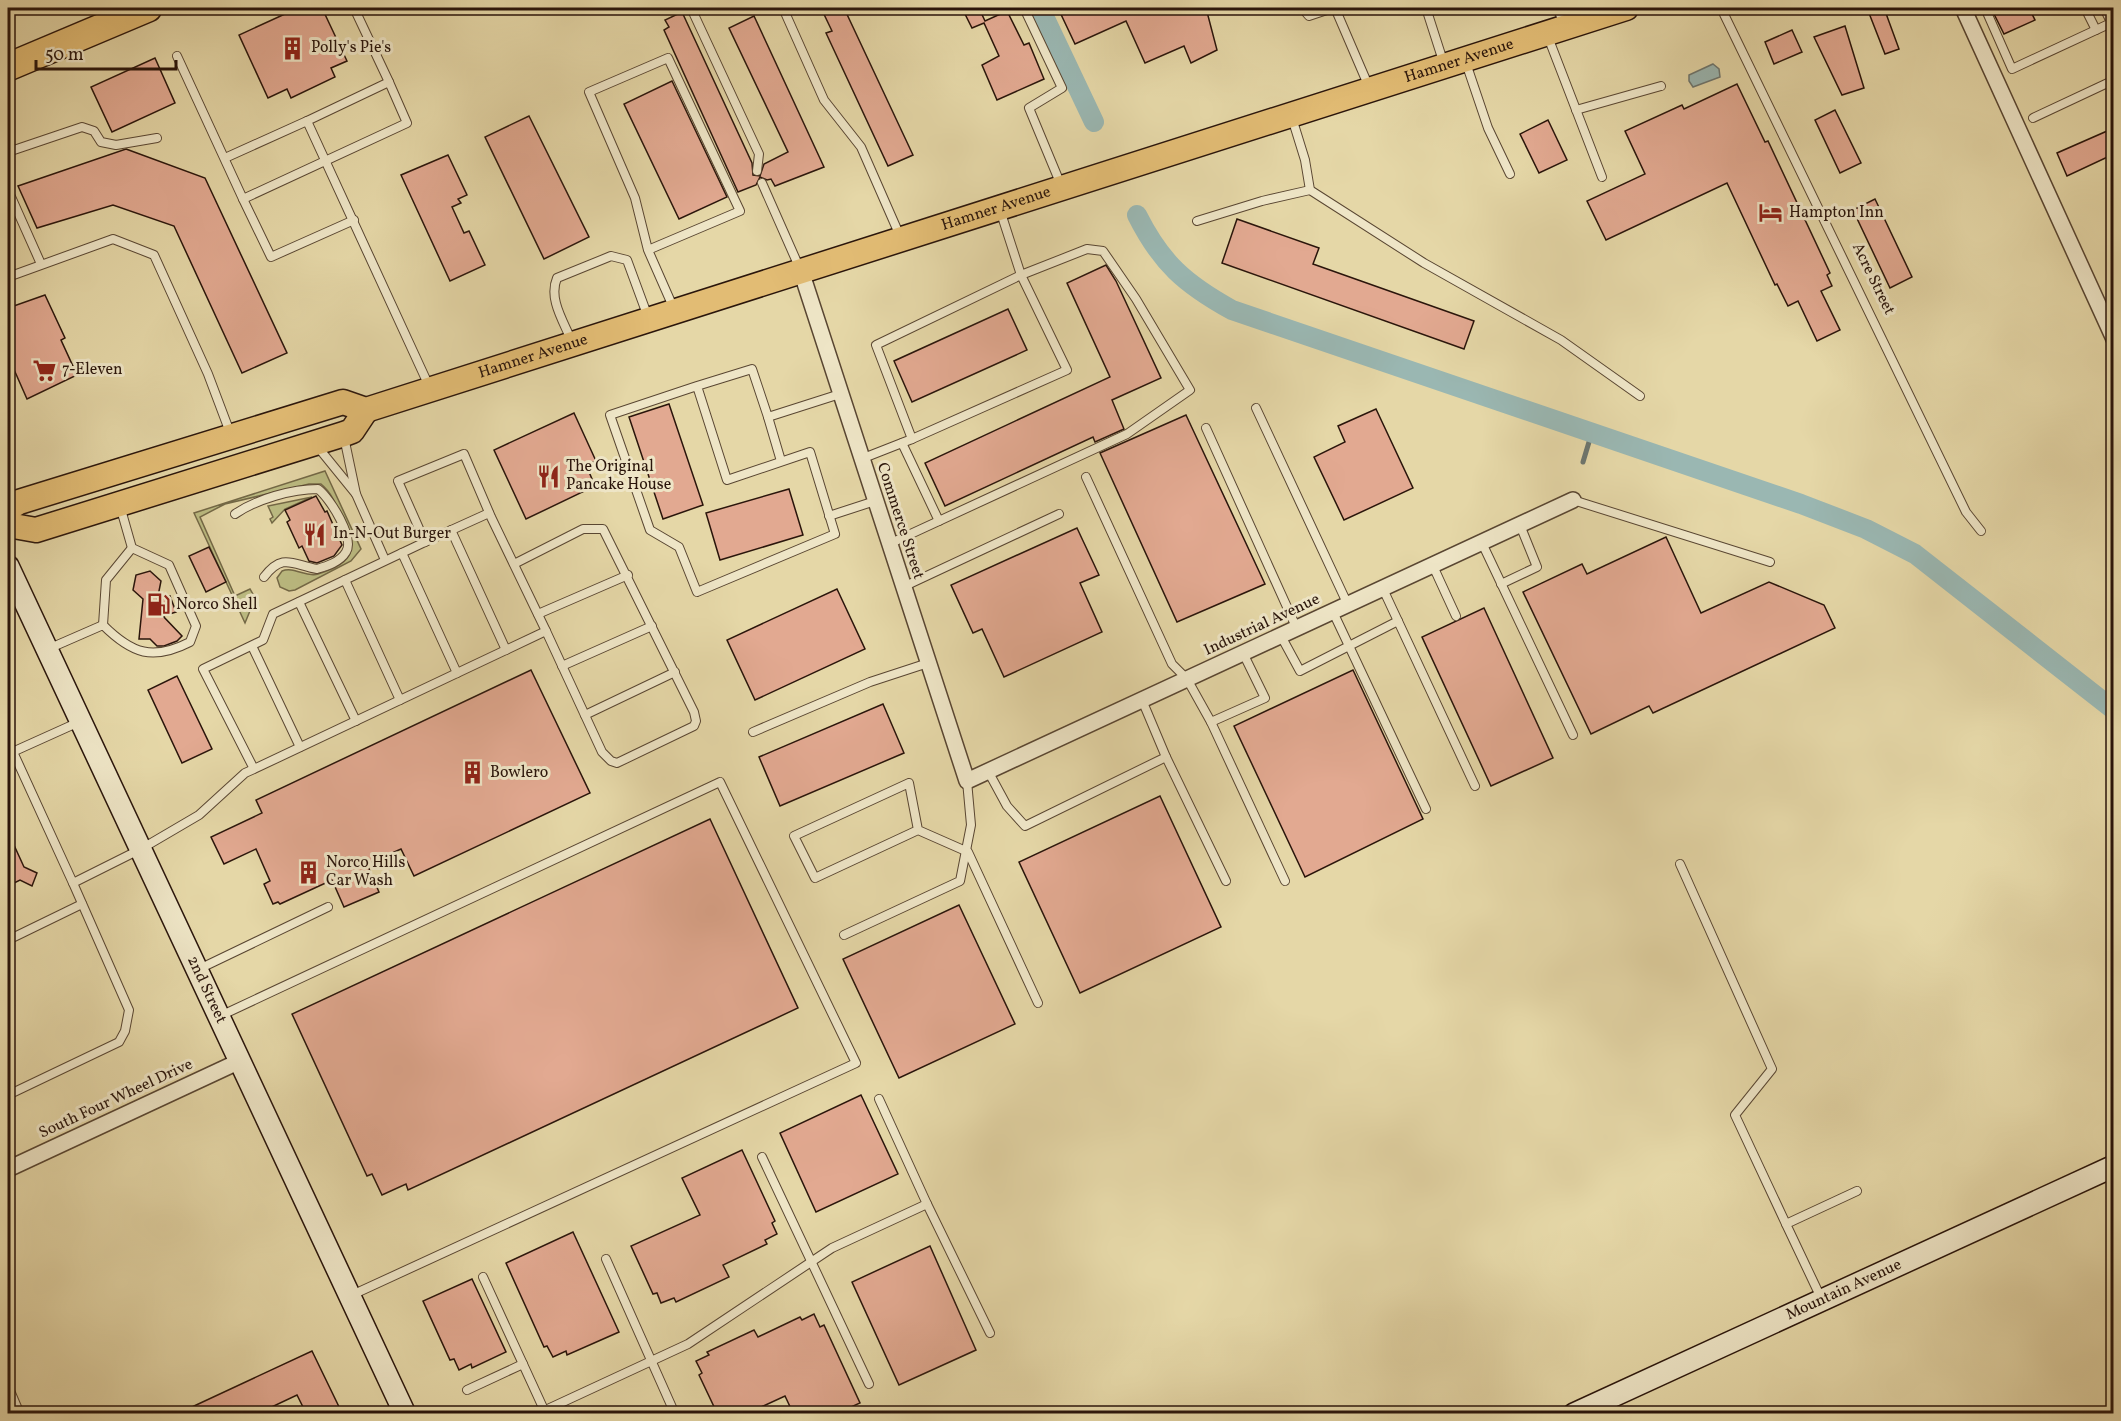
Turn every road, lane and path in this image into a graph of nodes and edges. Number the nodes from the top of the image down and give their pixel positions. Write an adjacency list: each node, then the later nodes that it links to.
1 (148, 8): 20 (highway)
2 (691, 8): 33 (lane)
3 (783, 8): 44 (lane)
4 (1024, 8): 37 (lane)
5 (1302, 8): 6 (lane)
6 (1334, 8): 24 (lane)
7 (1426, 8): 19 (lane)
8 (1626, 8): 15 (main road, Hamner Avenue)
9 (1721, 8): 83 (lane, Acre Street)
10 (1964, 8): 52 (street)
11 (1985, 8): 17 (lane)
12 (2085, 8): 17 (lane)
13 (2104, 8): 16 (lane)
14 (355, 10): 22 (lane)
15 (1556, 22): 19 (main road, Hamner Avenue); 25 (lane)
16 (2112, 25): 17 (lane)
17 (2096, 30)
18 (177, 56): 31 (lane)
19 (1455, 62): 24 (main road, Hamner Avenue); 34 (lane)
20 (8, 67)
21 (2114, 80): 27 (lane)
22 (388, 82): 28 (lane); 32 (lane)
23 (1661, 86): 25 (lane)
24 (1370, 89): 26 (main road, Hamner Avenue)
25 (1576, 110): 35 (lane)
26 (1291, 114): 37 (main road, Hamner Avenue); 39 (lane)
27 (2033, 118)
28 (307, 120): 31 (lane); 32 (lane)
29 (157, 138): 30 (lane)
30 (8, 152)
31 (225, 158): 40 (lane)
32 (326, 160): 40 (lane); 42 (lane)
33 (757, 171)
34 (1510, 174)
35 (1602, 177)
36 (762, 183): 47 (lane)
37 (1061, 186): 41 (main road, Hamner Avenue)
38 (8, 190): 46 (lane)
39 (1310, 190): 43 (lane); 57 (lane)
40 (243, 199): 42 (lane)
41 (999, 206): 44 (main road, Hamner Avenue); 48 (lane)
42 (354, 220): 55 (lane)
43 (1197, 221)
44 (900, 237): 47 (main road, Hamner Avenue)
45 (648, 250): 45 (lane); 50 (lane)
46 (41, 264): 49 (lane); 63 (lane)
47 (801, 271): 50 (main road, Hamner Avenue); 56 (street, Commerce Street)
48 (1021, 275): 64 (lane); 64 (lane); 79 (lane)
49 (8, 277)
50 (676, 313): 51 (main road, Hamner Avenue)
51 (649, 322): 53 (main road, Hamner Avenue); 53 (lane)
52 (2114, 339)
53 (573, 345): 55 (main road, Hamner Avenue)
54 (697, 386): 60 (lane); 68 (lane); 78 (lane)
55 (431, 390): 59 (main road, Hamner Avenue)
56 (840, 394): 60 (lane); 67 (street, Commerce Street)
57 (1641, 396)
58 (1256, 408): 101 (lane)
59 (366, 410): 62 (main road); 63 (main road, Hamner Avenue)
60 (768, 417): 68 (lane)
61 (1206, 428): 108 (lane)
62 (344, 434): 65 (main road); 70 (lane)
63 (231, 436): 74 (main road, Hamner Avenue)
64 (912, 439): 66 (lane)
65 (314, 442): 70 (lane); 73 (main road)
66 (902, 443): 67 (lane); 79 (lane)
67 (861, 459): 71 (street, Commerce Street)
68 (782, 461): 78 (lane)
69 (1086, 477): 120 (lane)
70 (356, 494): 89 (lane)
71 (875, 501): 78 (lane); 86 (street, Commerce Street)
72 (1573, 501): 81 (street, Industrial Avenue); 90 (lane)
73 (119, 503): 80 (main road); 87 (lane)
74 (8, 509)
75 (489, 513): 82 (lane); 84 (lane); 91 (lane)
76 (236, 514): 95 (lane)
77 (1059, 514): 98 (lane)
78 (829, 516)
79 (939, 521): 86 (lane)
80 (8, 525)
81 (1520, 525): 85 (street, Industrial Avenue); 97 (lane)
82 (452, 530): 84 (lane); 114 (lane)
83 (1981, 531)
84 (424, 542): 88 (lane)
85 (1482, 543): 93 (street, Industrial Avenue); 97 (lane)
86 (889, 544): 98 (street, Commerce Street)
87 (132, 548): 106 (lane); 106 (lane)
88 (402, 553): 89 (lane); 119 (lane)
89 (385, 560): 96 (lane)
90 (1770, 562)
91 (513, 564): 94 (lane); 103 (lane)
92 (8, 566): 113 (main road, 2nd Street)
93 (1433, 566): 99 (street, Industrial Avenue); 104 (lane)
94 (628, 575): 103 (lane); 107 (lane)
95 (264, 577)
96 (345, 580): 100 (lane); 121 (lane)
97 (1502, 584): 128 (lane)
98 (903, 586): 116 (street, Commerce Street)
99 (1383, 589): 101 (street, Industrial Avenue); 105 (lane)
100 (299, 602): 111 (lane); 124 (lane)
101 (1348, 605): 102 (street, Industrial Avenue)
102 (1333, 612): 108 (street, Industrial Avenue); 112 (lane)
103 (538, 614): 109 (lane)
104 (1456, 616)
105 (1398, 621): 112 (lane); 136 (lane)
106 (103, 626): 113 (lane)
107 (652, 626): 117 (lane); 118 (lane)
108 (1297, 628): 110 (street, Industrial Avenue)
109 (546, 631): 114 (lane); 117 (lane)
110 (1281, 636): 112 (lane); 115 (street, Industrial Avenue)
111 (252, 646): 130 (lane); 133 (lane)
112 (1348, 646): 137 (lane)
113 (47, 649): 125 (main road, 2nd Street)
114 (506, 650): 119 (lane)
115 (1243, 653): 120 (street, Industrial Avenue); 126 (lane)
116 (928, 663): 127 (lane); 135 (street, Commerce Street)
117 (562, 666): 123 (lane)
118 (675, 672): 123 (lane); 123 (lane)
119 (457, 673): 121 (lane)
120 (1187, 679): 122 (street, Industrial Avenue); 126 (lane)
121 (400, 700): 124 (lane)
122 (1142, 700): 132 (lane); 134 (street, Industrial Avenue)
123 (585, 715)
124 (356, 721): 130 (lane)
125 (81, 722): 131 (lane); 139 (main road, 2nd Street)
126 (1211, 722): 143 (lane)
127 (753, 732)
128 (1573, 735)
129 (8, 741): 131 (lane)
130 (300, 747): 133 (lane)
131 (10, 753): 144 (lane)
132 (1166, 757): 134 (lane); 142 (lane)
133 (254, 769): 139 (lane)
134 (988, 771): 135 (street, Industrial Avenue)
135 (967, 781): 140 (lane)
136 (1475, 786)
137 (1426, 809)
138 (918, 830): 138 (lane); 140 (lane)
139 (141, 849): 144 (lane); 149 (main road, 2nd Street)
140 (968, 852): 147 (lane); 151 (lane)
141 (1680, 864): 162 (lane)
142 (1226, 881)
143 (1285, 881)
144 (73, 884): 145 (lane)
145 (82, 904): 148 (lane); 155 (lane)
146 (327, 907): 149 (lane)
147 (844, 936)
148 (8, 940)
149 (197, 969): 153 (main road, 2nd Street)
150 (8, 1000): 152 (lane)
151 (1038, 1003)
152 (8, 1006)
153 (219, 1016): 154 (main road, 2nd Street); 166 (lane)
154 (240, 1061): 159 (street, South Four Wheel Drive); 166 (main road, 2nd Street)
155 (8, 1095)
156 (879, 1099): 161 (lane)
157 (762, 1157): 164 (lane)
158 (2114, 1166): 167 (main road, Mountain Avenue)
159 (8, 1169)
160 (1857, 1191): 162 (lane)
161 (927, 1204): 164 (lane); 168 (lane)
162 (1785, 1224): 167 (lane)
163 (606, 1259): 169 (lane)
164 (810, 1262): 169 (lane); 171 (lane)
165 (483, 1277): 170 (lane)
166 (350, 1296): 176 (main road, 2nd Street)
167 (1823, 1301): 178 (main road, Mountain Avenue)
168 (990, 1333)
169 (651, 1362): 174 (lane); 177 (lane)
170 (523, 1364): 173 (lane); 174 (lane)
171 (869, 1384)
172 (8, 1386): 175 (lane)
173 (467, 1390)
174 (542, 1412)
175 (20, 1413)
176 (405, 1413)
177 (675, 1413)
178 (1574, 1413)

